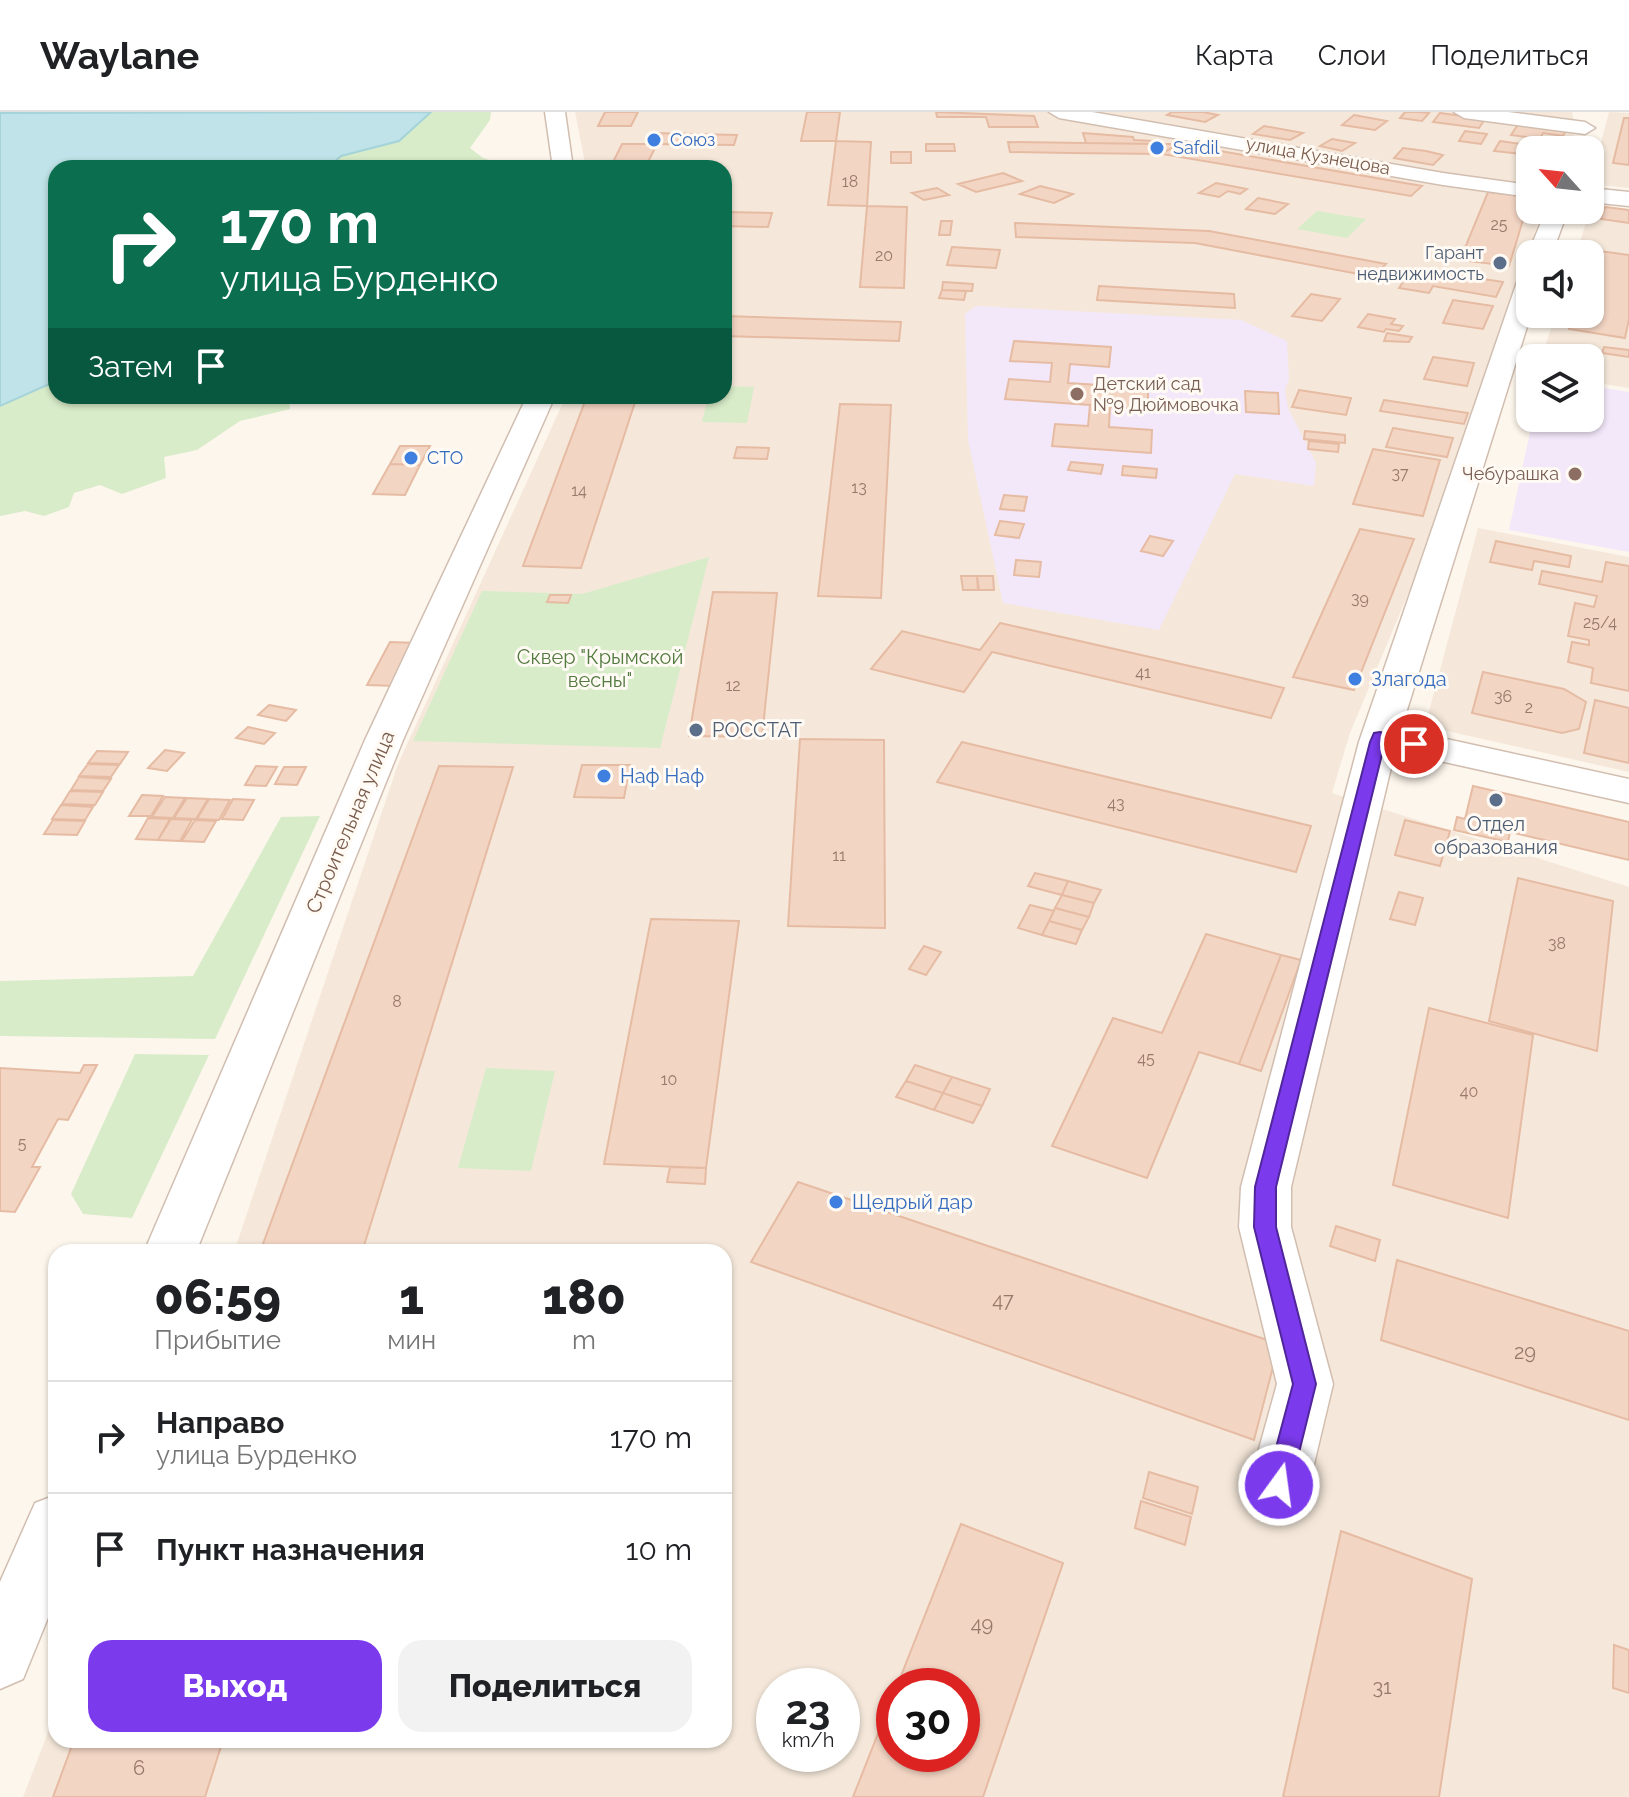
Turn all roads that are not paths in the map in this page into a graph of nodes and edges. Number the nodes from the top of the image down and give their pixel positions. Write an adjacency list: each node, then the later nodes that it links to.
1 (555, 112): 7 (street)
2 (1059, 112): 6 (street, улица Кузнецова)
3 (1464, 112): 4 (street)
4 (1586, 120)
5 (1238, 125): 6 (street)
6 (1215, 137): 8 (street, улица Кузнецова)
7 (562, 160)
8 (1516, 189)
9 (1604, 196): 10 (street)
10 (1629, 199)
11 (1516, 322): 13 (street)
12 (537, 404): 15 (street, Строительная улица)
13 (1380, 736): 14 (street); 16 (street)
14 (1629, 791)
15 (173, 1244)
16 (1279, 1485)
17 (48, 1542): 18 (street)
18 (0, 1657)

